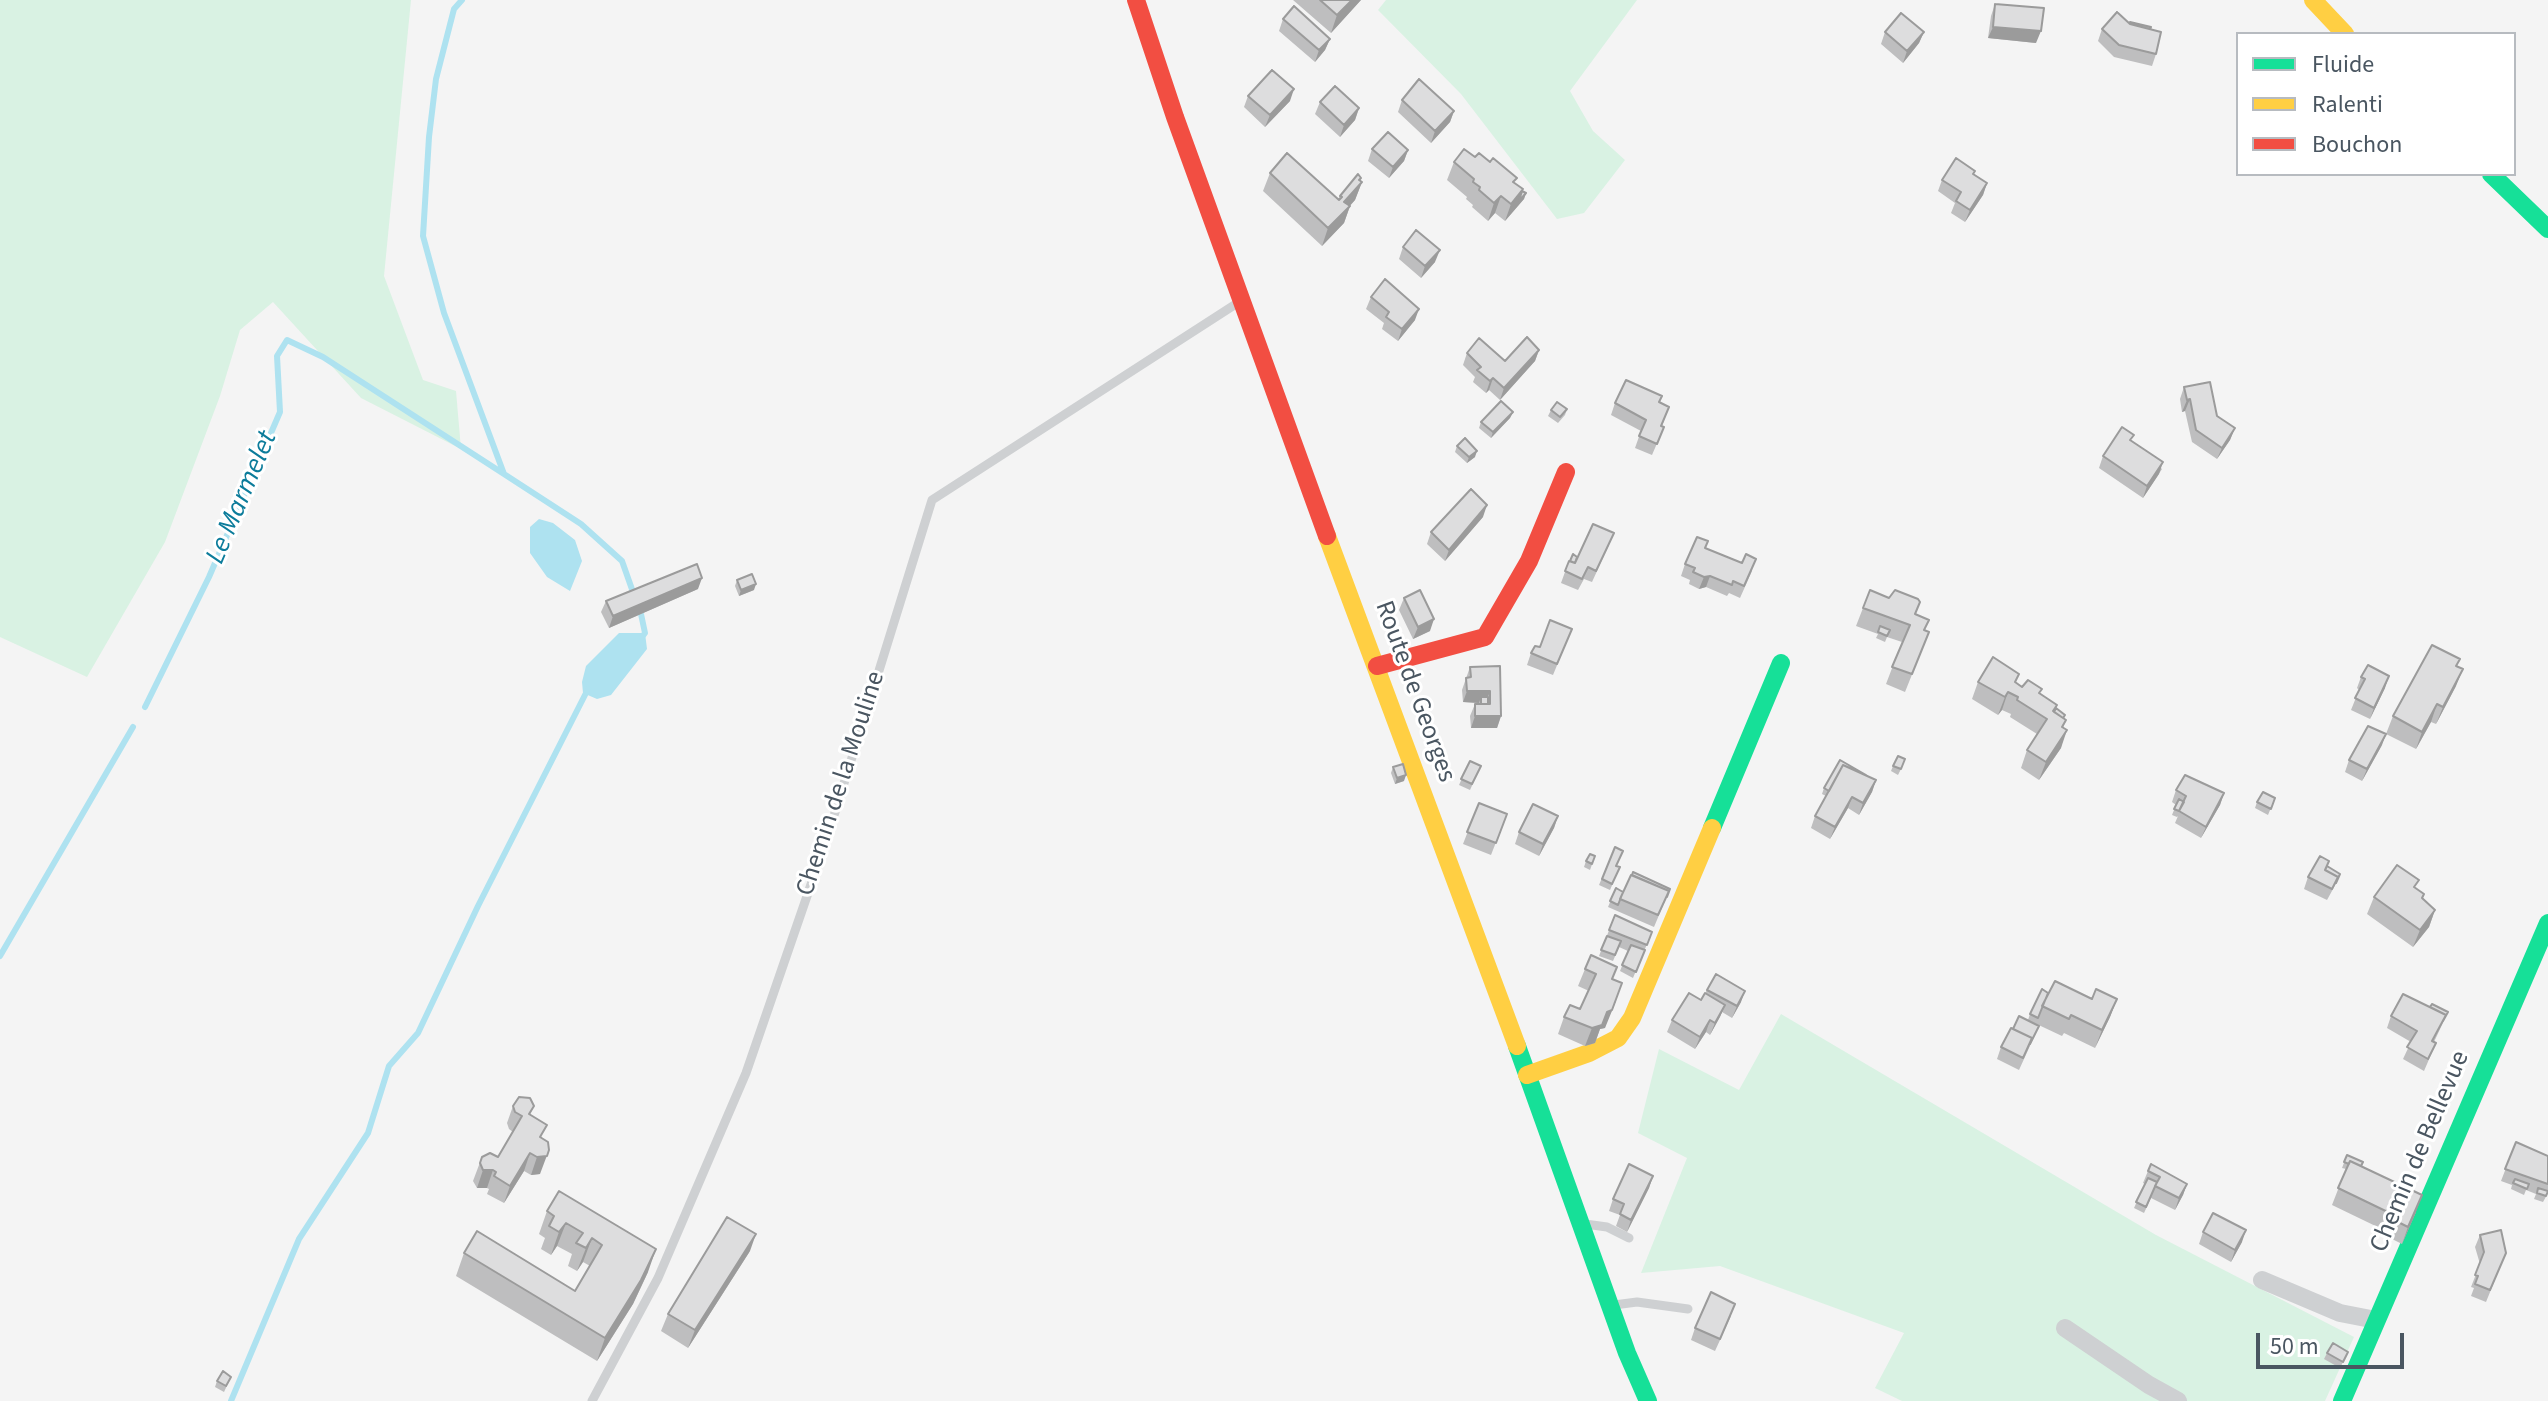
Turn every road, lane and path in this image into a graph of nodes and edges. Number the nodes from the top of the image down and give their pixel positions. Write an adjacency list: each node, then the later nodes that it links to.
1 (1136, 0): 6 (street, Route de Georges)
2 (2313, 0): 3 (street)
3 (2343, 32)
4 (2493, 176): 5 (street)
5 (2548, 229)
6 (1242, 300): 9 (street, Route de Georges); 19 (lane, Chemin de la Mouline)
7 (1566, 472): 9 (street)
8 (1781, 663): 11 (street)
9 (1377, 666): 11 (street, Route de Georges)
10 (2548, 923): 17 (street, Chemin de Bellevue)
11 (1527, 1075): 12 (street, Route de Georges)
12 (1581, 1224): 13 (lane); 15 (street, Route de Georges)
13 (1629, 1238)
14 (2262, 1280): 17 (street)
15 (1610, 1305): 16 (lane); 20 (street, Route de Georges)
16 (1688, 1309)
17 (2376, 1320): 22 (street, Chemin de Bellevue)
18 (2065, 1328): 21 (street)
19 (592, 1401)
20 (1648, 1401)
21 (2178, 1401)
22 (2342, 1401)

